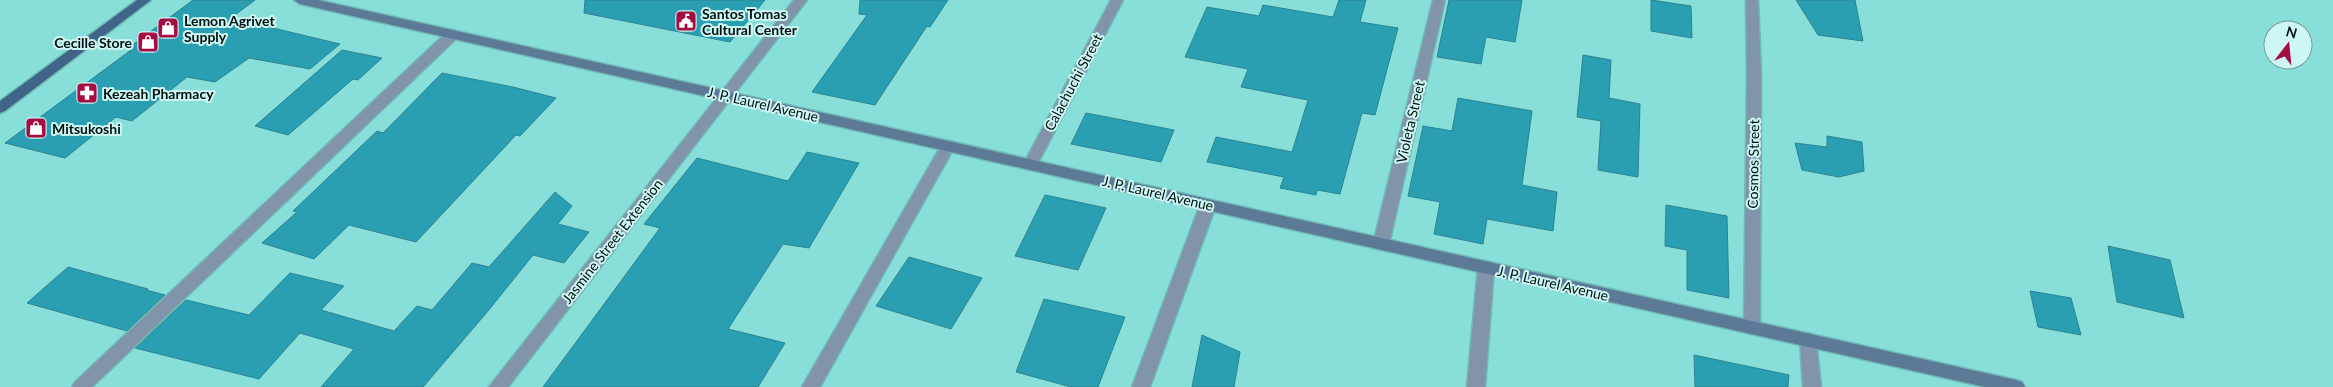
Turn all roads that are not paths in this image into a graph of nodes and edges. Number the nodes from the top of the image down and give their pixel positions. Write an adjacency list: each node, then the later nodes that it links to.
1 (145, 0): 9 (main road)
2 (300, 0): 7 (street, J. P. Laurel Avenue)
3 (801, 0): 8 (street, Jasmine Street Extension)
4 (1117, 0): 11 (street, Calachuchi Street)
5 (1439, 0): 13 (street, Violeta Street)
6 (1752, 0): 15 (street, Cosmos Street)
7 (453, 34): 8 (street, J. P. Laurel Avenue); 17 (street)
8 (725, 96): 10 (street, J. P. Laurel Avenue); 18 (street, Jasmine Street Extension)
9 (0, 108)
10 (948, 146): 11 (street, J. P. Laurel Avenue); 19 (street)
11 (1030, 165): 12 (street, J. P. Laurel Avenue)
12 (1208, 205): 13 (street, J. P. Laurel Avenue); 20 (street)
13 (1381, 244): 14 (street, J. P. Laurel Avenue)
14 (1486, 267): 15 (street, J. P. Laurel Avenue); 21 (street)
15 (1752, 327): 16 (street, J. P. Laurel Avenue)
16 (1808, 340): 22 (street); 23 (street, J. P. Laurel Avenue)
17 (81, 387)
18 (498, 387)
19 (811, 387)
20 (1141, 387)
21 (1476, 387)
22 (1812, 387)
23 (2016, 387)

